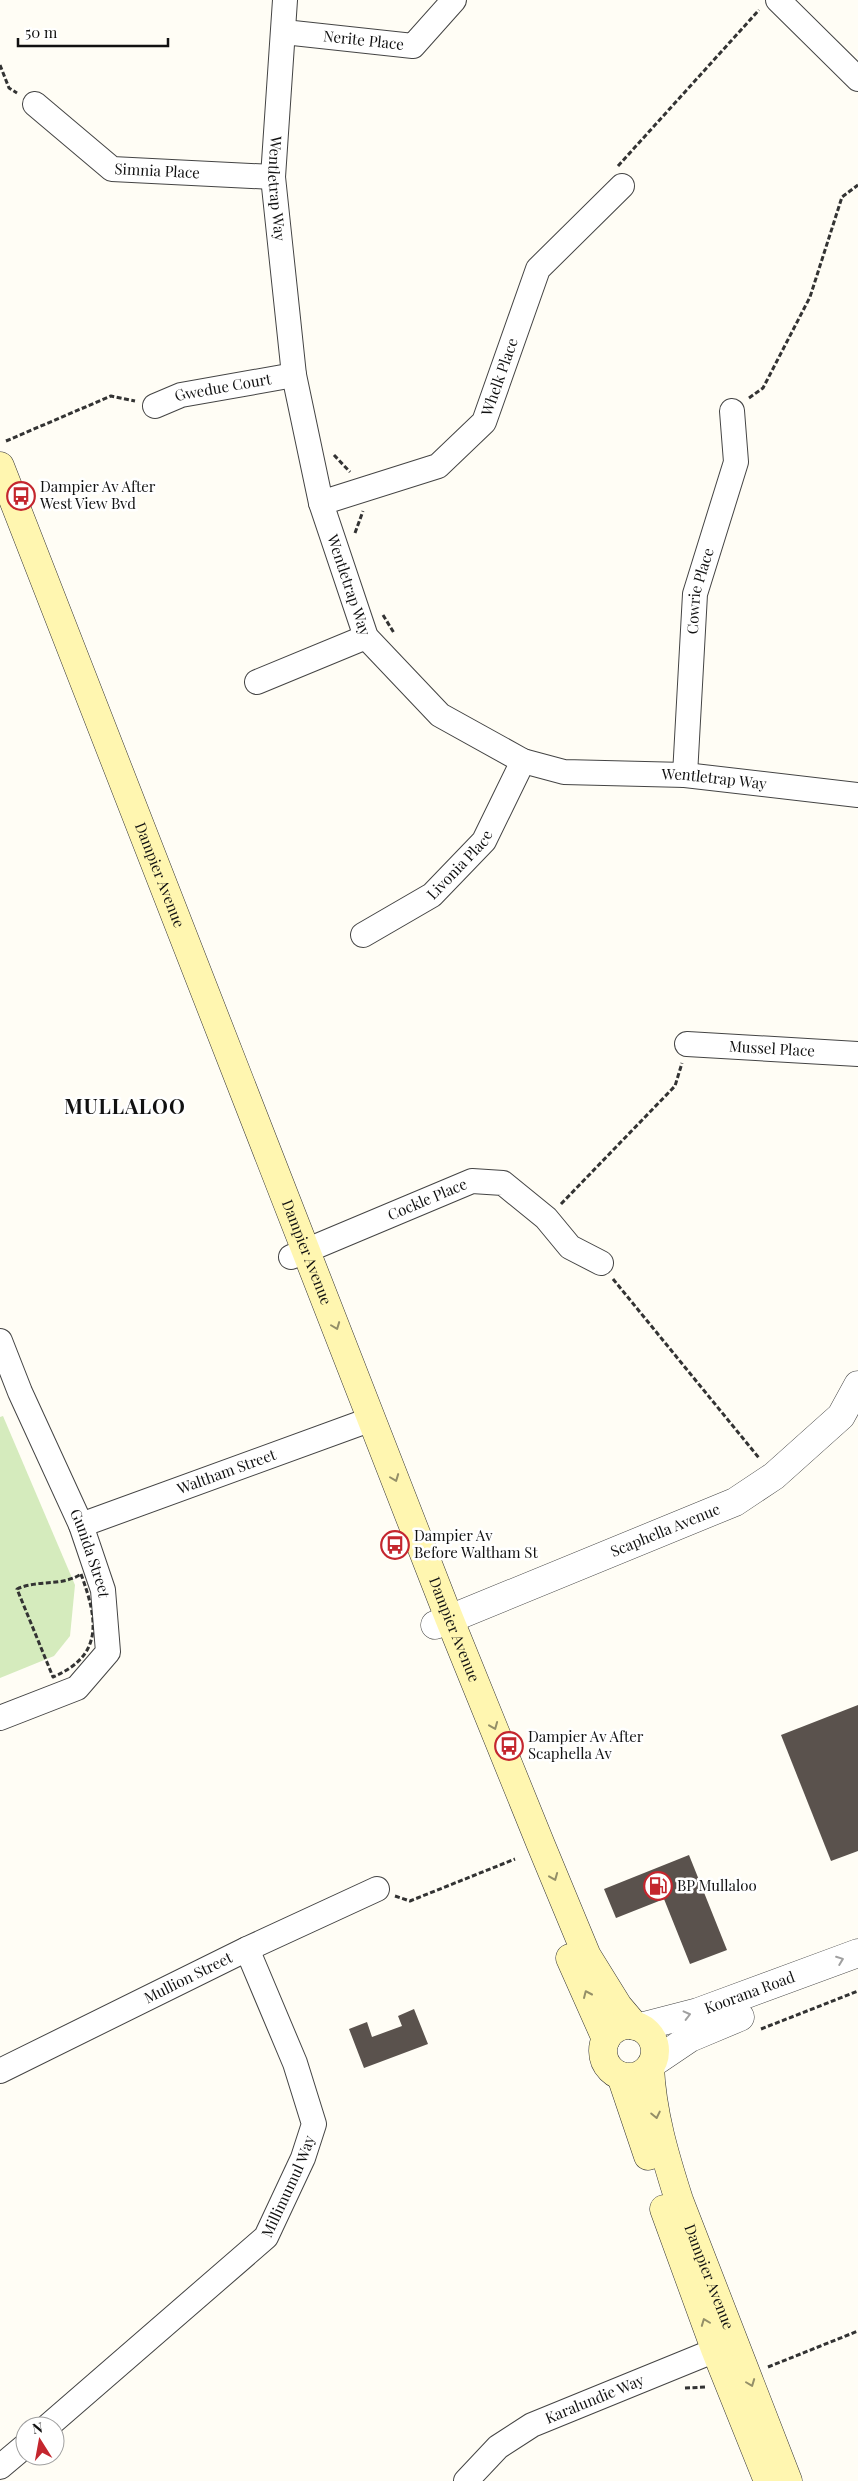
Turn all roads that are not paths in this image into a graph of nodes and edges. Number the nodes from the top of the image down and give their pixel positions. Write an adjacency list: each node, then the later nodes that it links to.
1 (285, 0): 4 (street, Wentletrap Way)
2 (454, 0): 4 (street, Nerite Place)
3 (770, 4): 5 (street)
4 (284, 32): 7 (street, Wentletrap Way)
5 (858, 79)
6 (35, 104): 7 (street, Simnia Place)
7 (272, 177): 9 (street, Wentletrap Way)
8 (622, 186): 13 (street, Whelk Place)
9 (294, 375): 10 (street, Gwedue Court); 13 (street, Wentletrap Way)
10 (155, 406)
11 (732, 411): 18 (street, Cowrie Place)
12 (3, 453): 23 (main road, Dampier Avenue)
13 (321, 503): 15 (street, Wentletrap Way)
14 (0, 513): 23 (main road, Dampier Avenue)
15 (366, 637): 16 (street); 17 (street, Wentletrap Way)
16 (256, 682)
17 (522, 761): 18 (street, Wentletrap Way); 20 (street, Livonia Place)
18 (685, 775): 19 (street, Wentletrap Way)
19 (858, 795)
20 (363, 936)
21 (687, 1044): 22 (street, Mussel Place)
22 (858, 1054)
23 (299, 1254): 24 (street, Cockle Place); 28 (main road, Dampier Avenue)
24 (600, 1263)
25 (0, 1341): 27 (street, Gunida Street)
26 (858, 1385): 30 (street, Scaphella Avenue)
27 (10, 1396): 29 (street, Gunida Street)
28 (363, 1422): 29 (street, Waltham Street); 30 (main road, Dampier Avenue)
29 (82, 1525): 31 (street, Gunida Street)
30 (442, 1621): 36 (main road, Dampier Avenue, one-way to 36); 37 (main road, Dampier Avenue, one-way to 30)
31 (0, 1718)
32 (377, 1889): 33 (street, Mullion Street)
33 (248, 1949): 39 (street, Mullion Street); 42 (street, Millimumul Way)
34 (858, 1953): 36 (street, Koorana Road, one-way to 34)
35 (858, 1972): 38 (street, Koorana Road)
36 (638, 2027): 37 (main road); 38 (main road)
37 (606, 2039): 40 (main road)
38 (652, 2065): 40 (main road); 41 (main road, Dampier Avenue, one-way to 41)
39 (0, 2071)
40 (621, 2076): 41 (main road, Dampier Avenue, one-way to 40)
41 (725, 2346): 45 (street, Karalundie Way); 46 (main road, Dampier Avenue); 47 (main road, Dampier Avenue, one-way to 47)
42 (60, 2416)
43 (15, 2454): 44 (street)
44 (0, 2467)
45 (468, 2480)
46 (768, 2481)
47 (788, 2481)

